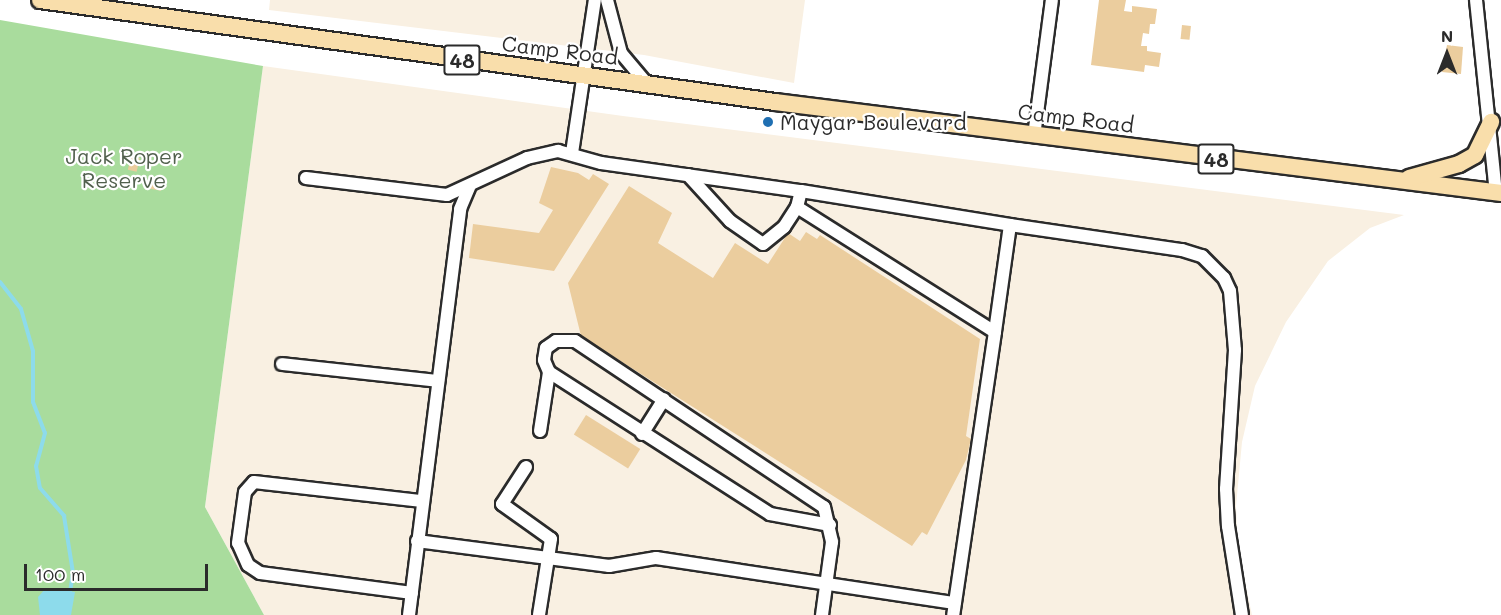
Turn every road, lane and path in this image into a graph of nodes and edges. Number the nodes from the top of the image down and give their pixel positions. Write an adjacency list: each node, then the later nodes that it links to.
1 (40, 0): 6 (main road, Camp Road / 48)
2 (595, 0): 6 (street)
3 (607, 0): 7 (street, Camp Road)
4 (1052, 0): 9 (street)
5 (1476, 0): 8 (street)
6 (584, 76): 7 (main road, Camp Road / 48); 11 (street)
7 (646, 83): 9 (main road, Camp Road / 48)
8 (1491, 122): 10 (main road); 14 (main road); 17 (street)
9 (1034, 136): 14 (main road, Camp Road / 48)
10 (1501, 140)
11 (572, 153): 12 (street); 15 (street)
12 (688, 175): 16 (street); 18 (street)
13 (306, 178): 15 (street)
14 (1398, 181): 17 (main road, Camp Road / 48)
15 (470, 186): 23 (street)
16 (801, 191): 18 (street); 19 (street)
17 (1498, 193)
18 (797, 207): 20 (street)
19 (1010, 225): 20 (street); 38 (street)
20 (995, 332): 34 (street)
21 (282, 364): 23 (street)
22 (549, 372): 24 (street); 25 (street); 26 (street)
23 (438, 381): 28 (street)
24 (664, 399): 26 (street); 29 (street)
25 (540, 431)
26 (642, 434): 29 (street)
27 (526, 467): 31 (street)
28 (420, 501): 30 (street); 33 (street)
29 (830, 525): 32 (street)
30 (417, 541): 31 (street); 33 (street)
31 (548, 558): 32 (street); 36 (street)
32 (827, 584): 34 (street); 37 (street)
33 (412, 593): 35 (street)
34 (954, 609)
35 (409, 615)
36 (539, 615)
37 (822, 615)
38 (1242, 615)

